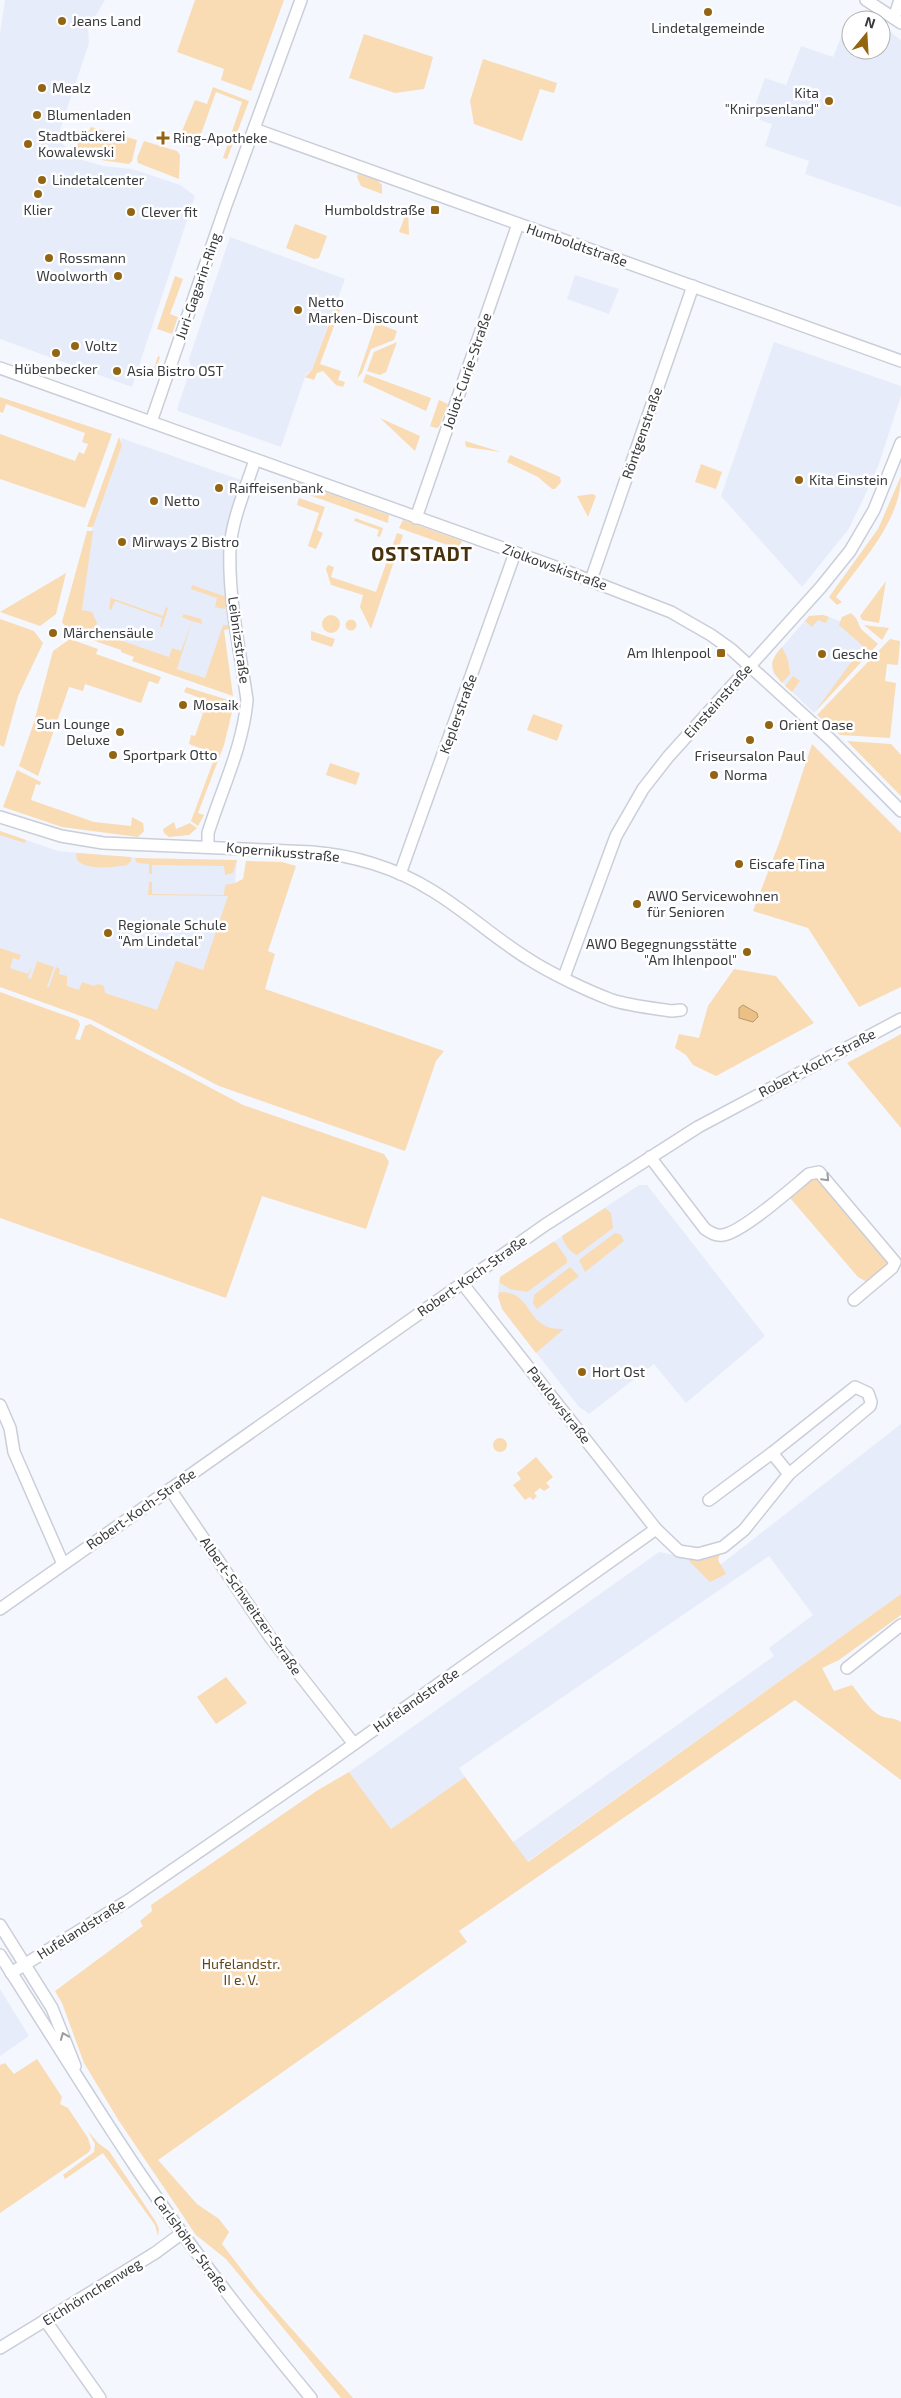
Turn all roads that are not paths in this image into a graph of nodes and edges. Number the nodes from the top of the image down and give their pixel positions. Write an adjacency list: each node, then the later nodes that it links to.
1 (301, 0): 5 (street, Juri-Gagarin-Ring)
2 (866, 0): 4 (street)
3 (900, 0): 4 (street)
4 (897, 21)
5 (254, 129): 6 (street, Humboldtstraße); 10 (street, Juri-Gagarin-Ring)
6 (518, 224): 7 (street, Humboldtstraße); 13 (street, Joliot-Curie-Straße)
7 (693, 286): 8 (street, Humboldtstraße); 15 (street, Röntgenstraße)
8 (901, 361)
9 (0, 368): 10 (street)
10 (151, 422): 12 (street, Ziolkowskistraße)
11 (901, 443): 16 (street, Einsteinstraße)
12 (255, 460): 13 (street, Ziolkowskistraße); 19 (street, Leibnizstraße)
13 (416, 518): 14 (street, Ziolkowskistraße)
14 (516, 553): 15 (street, Ziolkowskistraße); 20 (street, Keplerstraße)
15 (591, 580): 16 (street, Ziolkowskistraße)
16 (749, 666): 17 (street, Ziolkowskistraße); 21 (street, Einsteinstraße)
17 (901, 811)
18 (0, 817): 19 (street, Kopernikusstraße)
19 (208, 846): 20 (street, Kopernikusstraße)
20 (400, 874): 21 (street, Kopernikusstraße)
21 (564, 977): 22 (street, Kopernikusstraße)
22 (681, 1010)
23 (901, 1019): 24 (street, Robert-Koch-Straße)
24 (650, 1157): 25 (street, Robert-Koch-Straße); 26 (street, one-way to 26)
25 (462, 1283): 30 (street, Robert-Koch-Straße); 32 (street, Pawlowstraße)
26 (854, 1300)
27 (0, 1405): 33 (street)
28 (772, 1453): 29 (street); 29 (street); 31 (street)
29 (789, 1474): 32 (street)
30 (170, 1489): 33 (street, Robert-Koch-Straße); 37 (street, Albert-Schweitzer-Straße)
31 (709, 1500)
32 (656, 1529): 37 (street, Hufelandstraße)
33 (63, 1564): 34 (street, Robert-Koch-Straße)
34 (0, 1608)
35 (901, 1626): 36 (street)
36 (847, 1668)
37 (354, 1744): 40 (street, Hufelandstraße)
38 (0, 1925): 40 (street)
39 (0, 1955): 41 (street)
40 (25, 1963): 41 (street, Hufelandstraße); 42 (street, one-way to 40)
41 (11, 1972): 42 (street)
42 (81, 2082): 43 (street, Carlshöher Straße)
43 (182, 2233): 44 (street, Eichhörnchenweg); 47 (street, Carlshöher Straße)
44 (45, 2320): 45 (street, Eichhörnchenweg); 46 (street)
45 (0, 2348)
46 (100, 2398)
47 (311, 2398)

